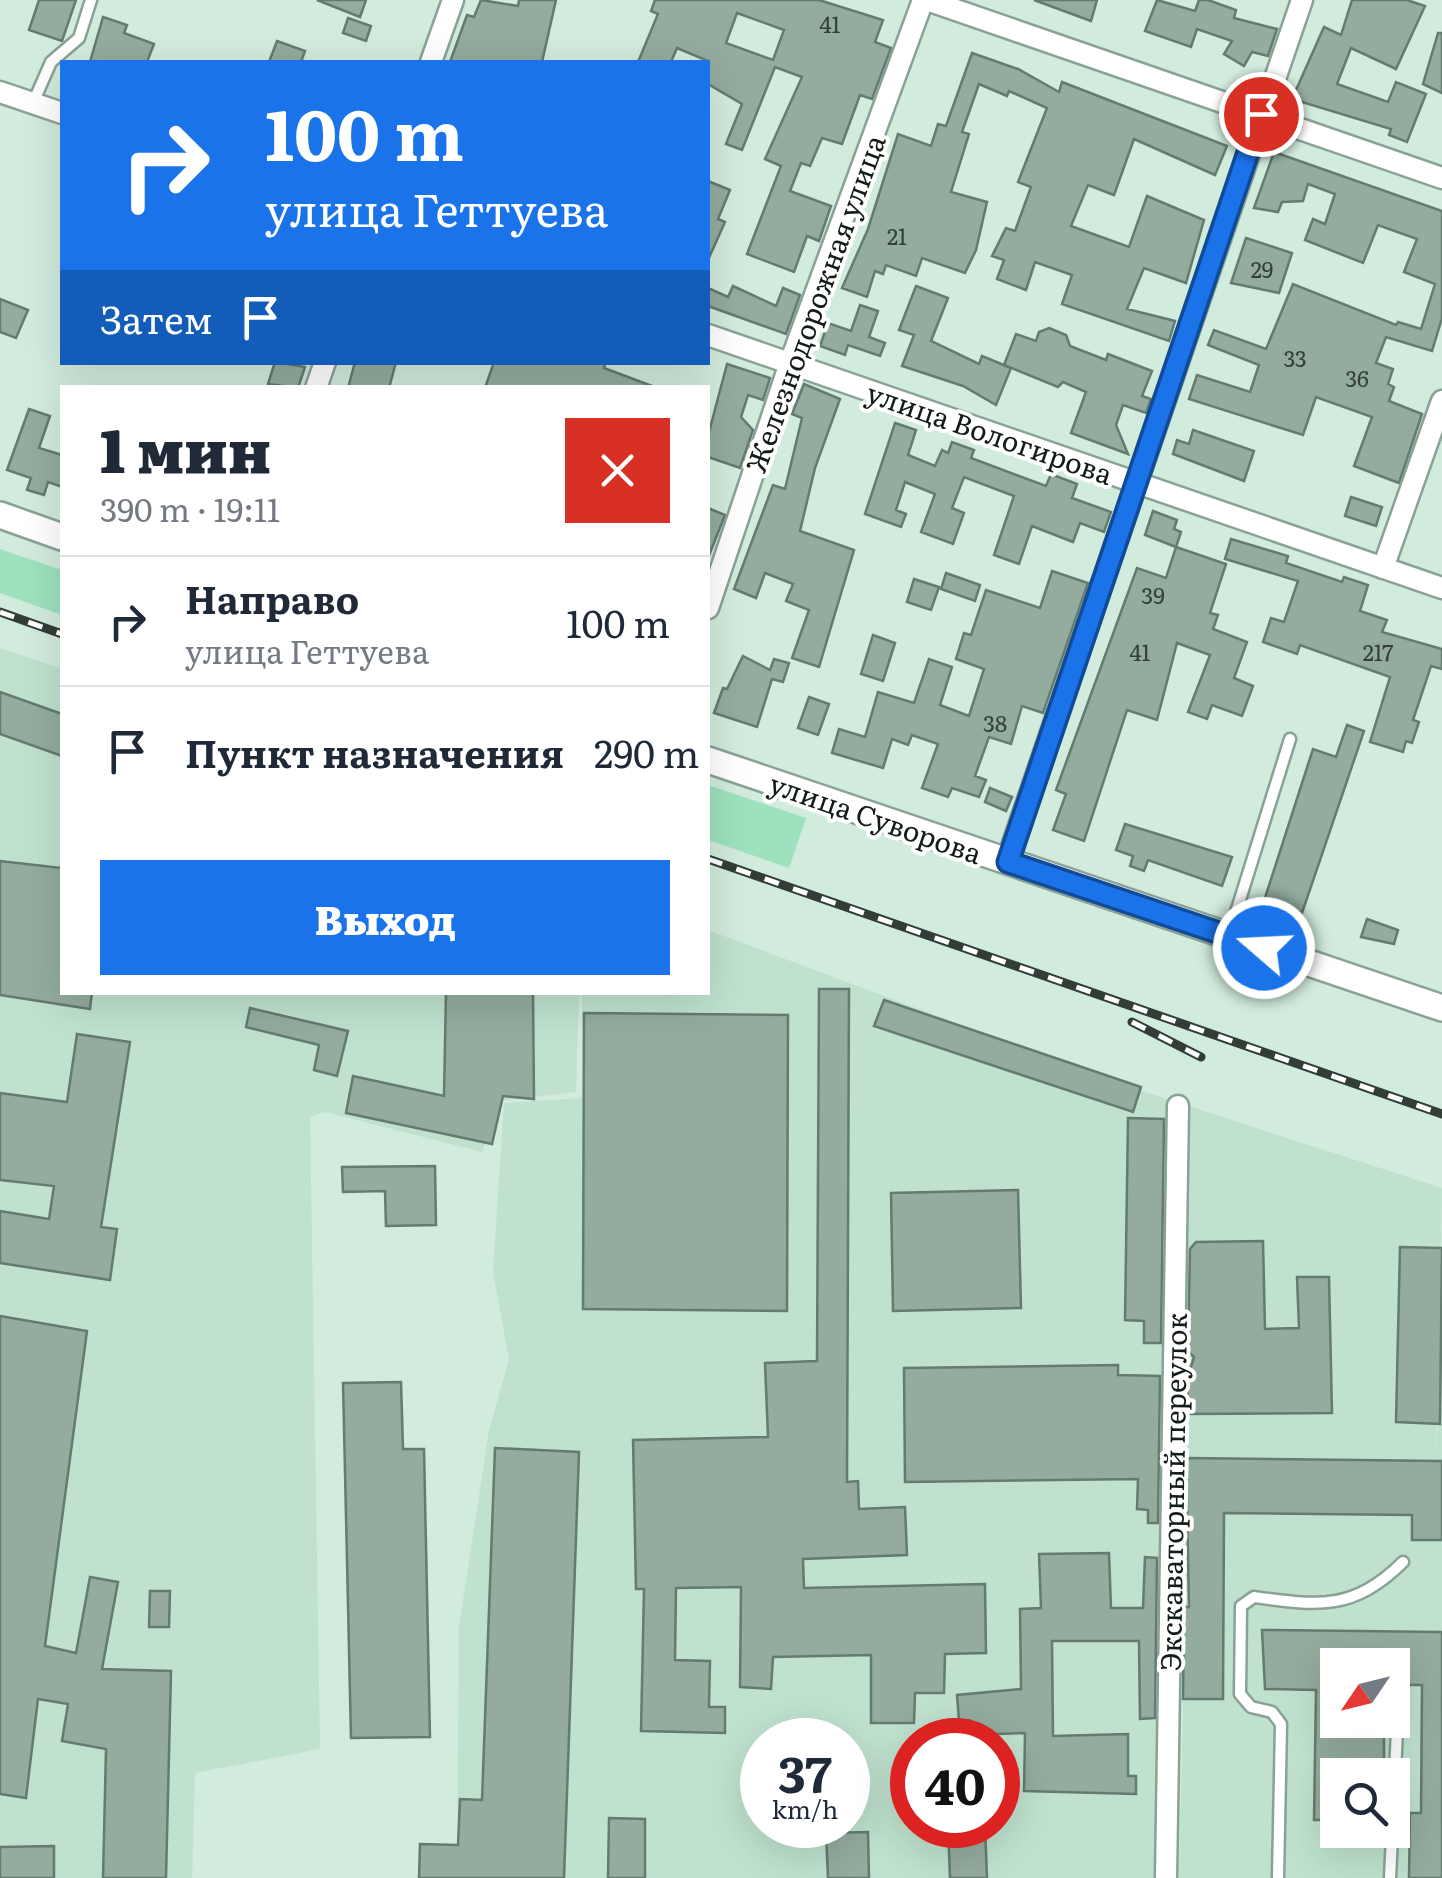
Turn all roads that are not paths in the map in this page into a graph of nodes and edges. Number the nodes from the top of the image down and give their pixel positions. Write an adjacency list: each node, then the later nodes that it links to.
1 (91, 0): 7 (lane)
2 (453, 0): 5 (street)
3 (925, 0): 9 (street); 12 (street, Железнодорожная улица)
4 (1302, 0): 9 (street)
5 (432, 60)
6 (0, 92): 7 (street)
7 (34, 103): 8 (street)
8 (60, 112)
9 (1261, 114): 10 (street); 14 (street)
10 (1442, 178)
11 (710, 336): 12 (street, улица Вологирова)
12 (790, 364): 14 (street, улица Вологирова); 19 (street, Железнодорожная улица)
13 (1442, 401): 17 (street)
14 (1137, 483): 17 (street, улица Вологирова); 22 (street)
15 (0, 515): 16 (street)
16 (60, 536)
17 (1383, 568): 18 (street, улица Вологирова)
18 (1442, 588)
19 (710, 602)
20 (1290, 739): 23 (lane)
21 (710, 761): 22 (street, улица Суворова)
22 (1008, 862): 23 (street, улица Суворова)
23 (1228, 936): 24 (street, улица Суворова)
24 (1442, 1008)
25 (1178, 1106): 28 (street, Экскаваторный переулок)
26 (1402, 1562): 29 (lane)
27 (1397, 1738): 30 (lane)
28 (1166, 1878)
29 (1278, 1878)
30 (1390, 1878)

